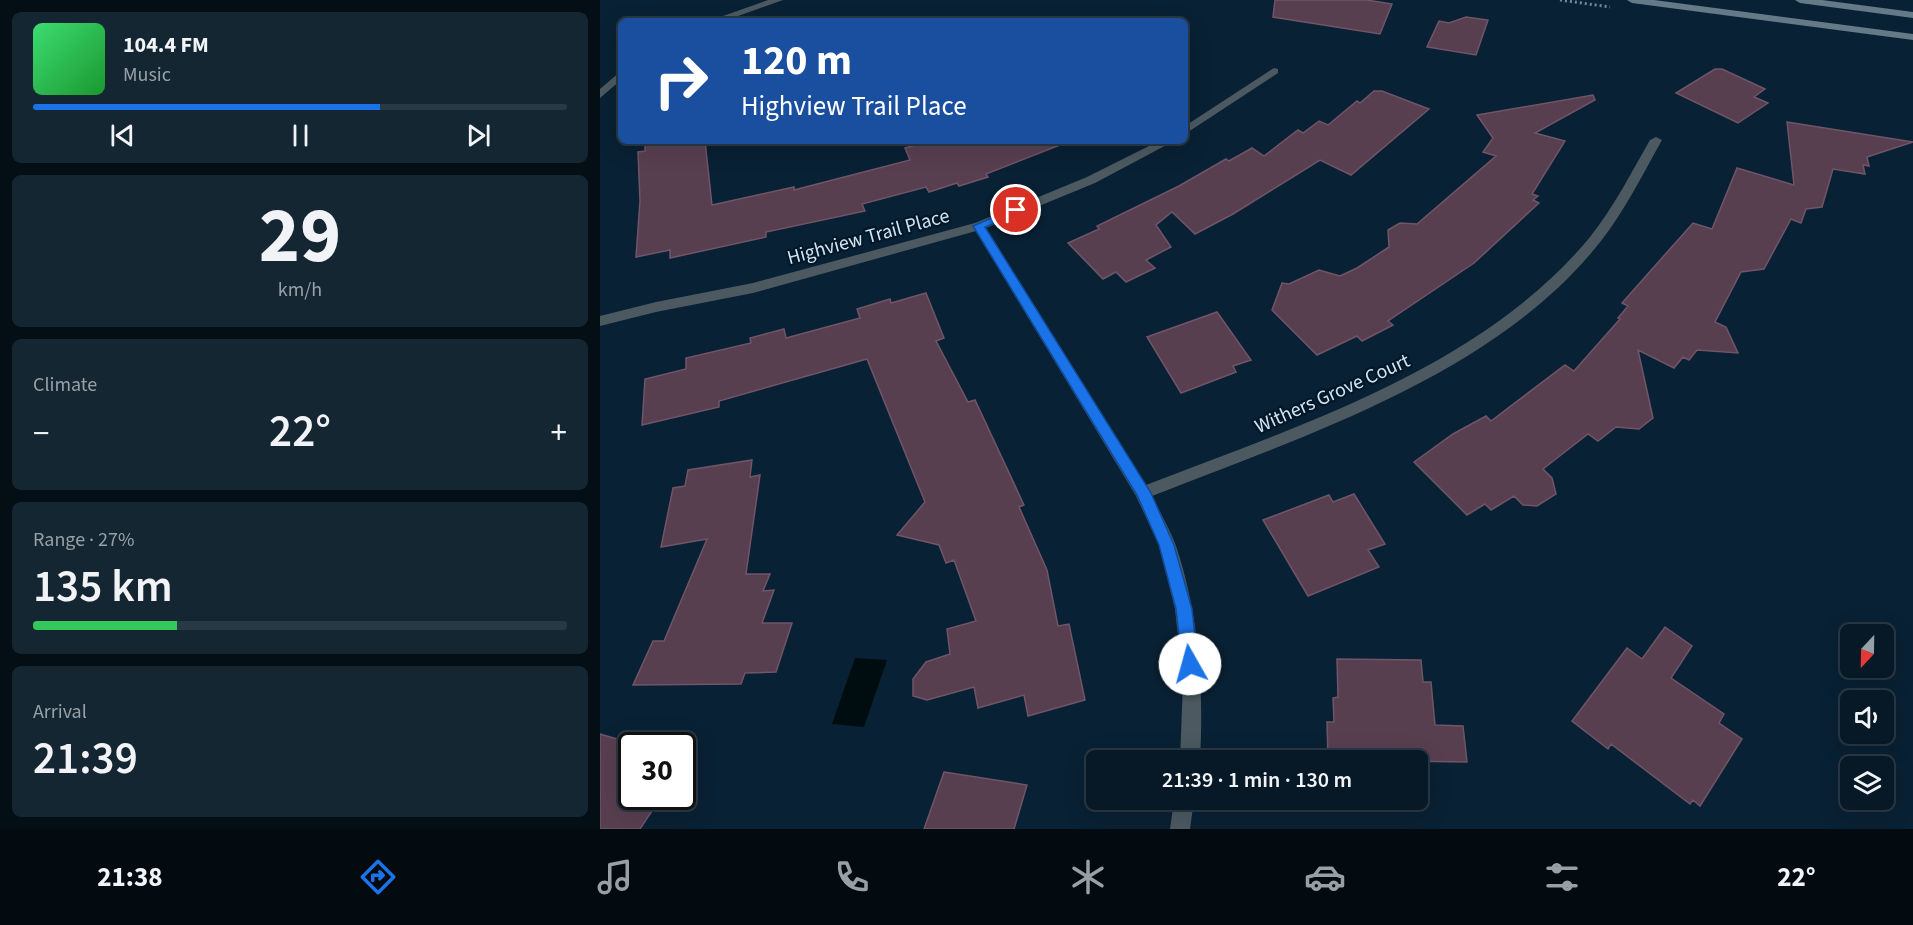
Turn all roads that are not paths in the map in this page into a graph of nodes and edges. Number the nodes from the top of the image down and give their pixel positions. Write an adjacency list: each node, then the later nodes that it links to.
1 (778, 0): 5 (street)
2 (1632, 0): 6 (main road)
3 (1800, 0): 4 (main road)
4 (1913, 15)
5 (723, 18)
6 (1913, 37)
7 (1274, 71): 10 (street)
8 (618, 77): 9 (street)
9 (600, 96)
10 (1188, 129)
11 (1656, 140): 15 (street, Withers Grove Court)
12 (1162, 144): 13 (street, Highview Trail Place)
13 (979, 226): 14 (street, Highview Trail Place); 15 (street)
14 (600, 321)
15 (1143, 493): 16 (street)
16 (1190, 750)
17 (1183, 810): 18 (street)
18 (1180, 829)

